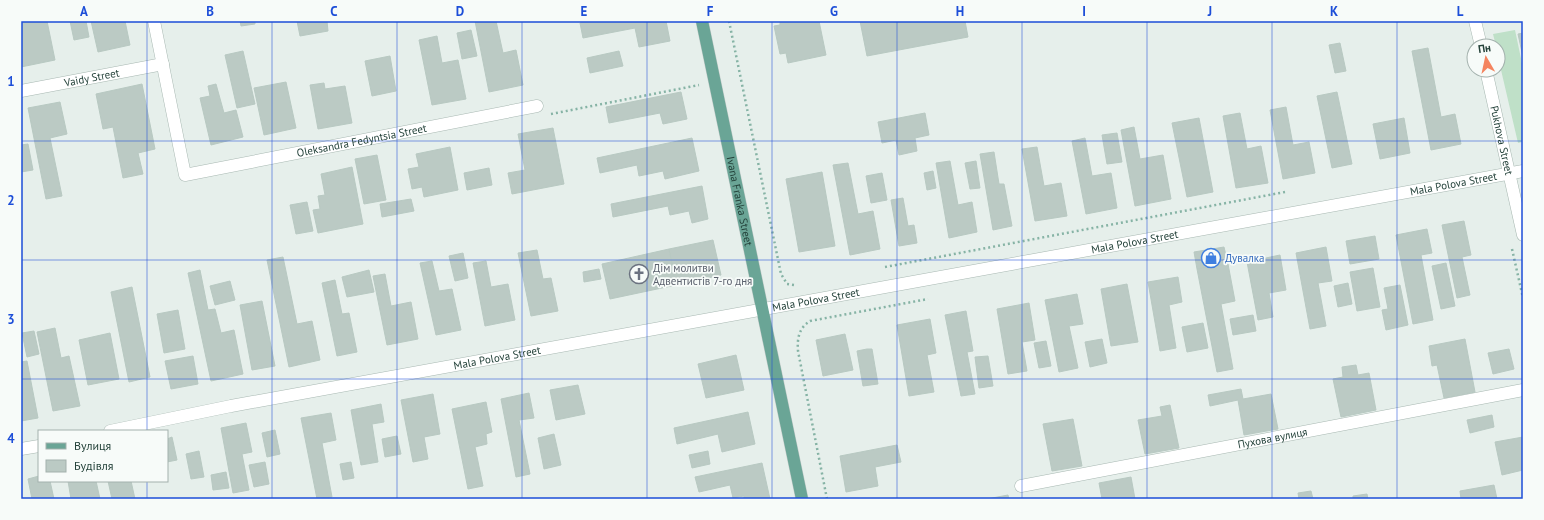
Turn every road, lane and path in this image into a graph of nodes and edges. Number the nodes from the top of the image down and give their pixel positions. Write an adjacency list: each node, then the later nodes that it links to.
1 (154, 21): 6 (street)
2 (702, 21): 8 (main road, Ivana Franka Street)
3 (729, 21): 17 (path)
4 (1475, 21): 5 (street)
5 (1479, 38)
6 (163, 64): 9 (street, Vaidy Street); 10 (street, Oleksandra Fedyntsia Street)
7 (1488, 78): 12 (street, Pukhova Street)
8 (715, 82): 10 (path); 20 (main road, Ivana Franka Street)
9 (21, 92)
10 (537, 106)
11 (1523, 171): 12 (street, Mala Polova Street)
12 (1510, 173): 14 (street, Pukhova Street); 20 (street, Mala Polova Street)
13 (1285, 192): 16 (path)
14 (1523, 235)
15 (1511, 244): 19 (path)
16 (880, 268)
17 (797, 284)
18 (935, 298): 27 (path)
19 (1523, 298)
20 (763, 310): 22 (street, Mala Polova Street); 26 (main road, Ivana Franka Street)
21 (1523, 390): 25 (street, Пухова вулиця)
22 (115, 430)
23 (38, 446): 24 (street)
24 (21, 449)
25 (1021, 486)
26 (802, 499)
27 (827, 499)

